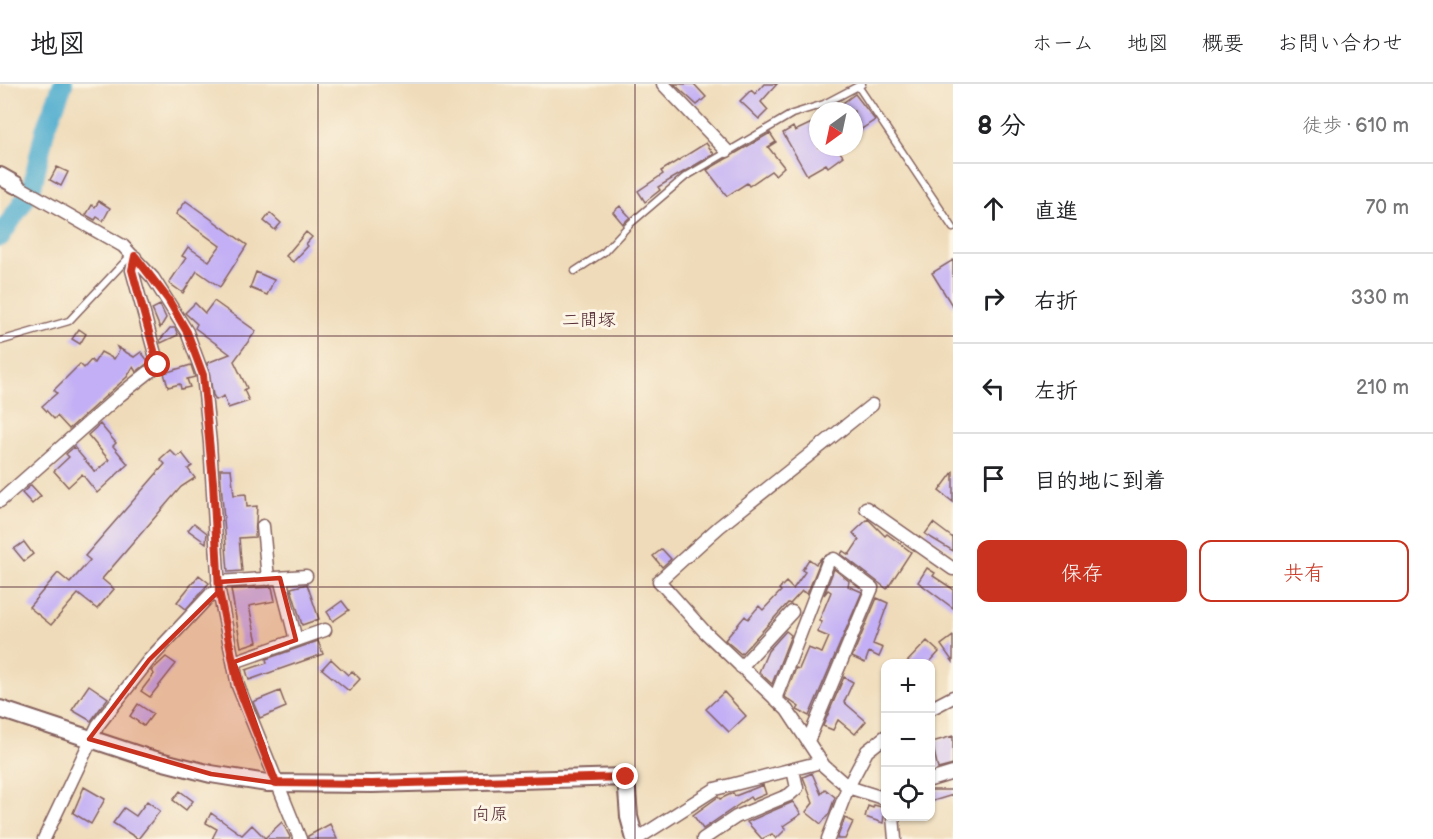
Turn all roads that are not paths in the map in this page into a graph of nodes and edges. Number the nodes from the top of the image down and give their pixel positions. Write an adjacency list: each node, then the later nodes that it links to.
1 (663, 84): 3 (street)
2 (860, 85): 3 (lane); 6 (lane)
3 (727, 151): 8 (lane)
4 (0, 176): 5 (street)
5 (16, 185): 7 (street)
6 (953, 228)
7 (134, 255): 9 (lane); 11 (street); 17 (street)
8 (575, 271)
9 (0, 341)
10 (872, 405): 22 (street)
11 (0, 501)
12 (866, 508): 14 (street)
13 (263, 526): 16 (street)
14 (953, 569)
15 (306, 576): 16 (street)
16 (274, 578): 17 (street); 20 (street)
17 (218, 587): 21 (street); 28 (street)
18 (792, 612): 22 (street)
19 (325, 630): 20 (street)
20 (296, 640): 21 (street)
21 (234, 662): 34 (street)
22 (741, 667): 24 (street)
23 (953, 697): 25 (street)
24 (775, 699): 29 (street); 29 (street)
25 (935, 706)
26 (0, 709): 28 (street)
27 (881, 739): 35 (street)
28 (89, 740): 34 (street); 38 (street)
29 (808, 741): 30 (street)
30 (821, 762): 31 (street); 35 (street)
31 (793, 770): 40 (street); 41 (street)
32 (953, 773): 33 (street)
33 (935, 778)
34 (276, 783): 39 (street); 40 (street)
35 (848, 787): 36 (street); 42 (street)
36 (881, 797)
37 (893, 821): 43 (street)
38 (44, 839)
39 (300, 839)
40 (636, 839)
41 (704, 839)
42 (828, 839)
43 (895, 839)

